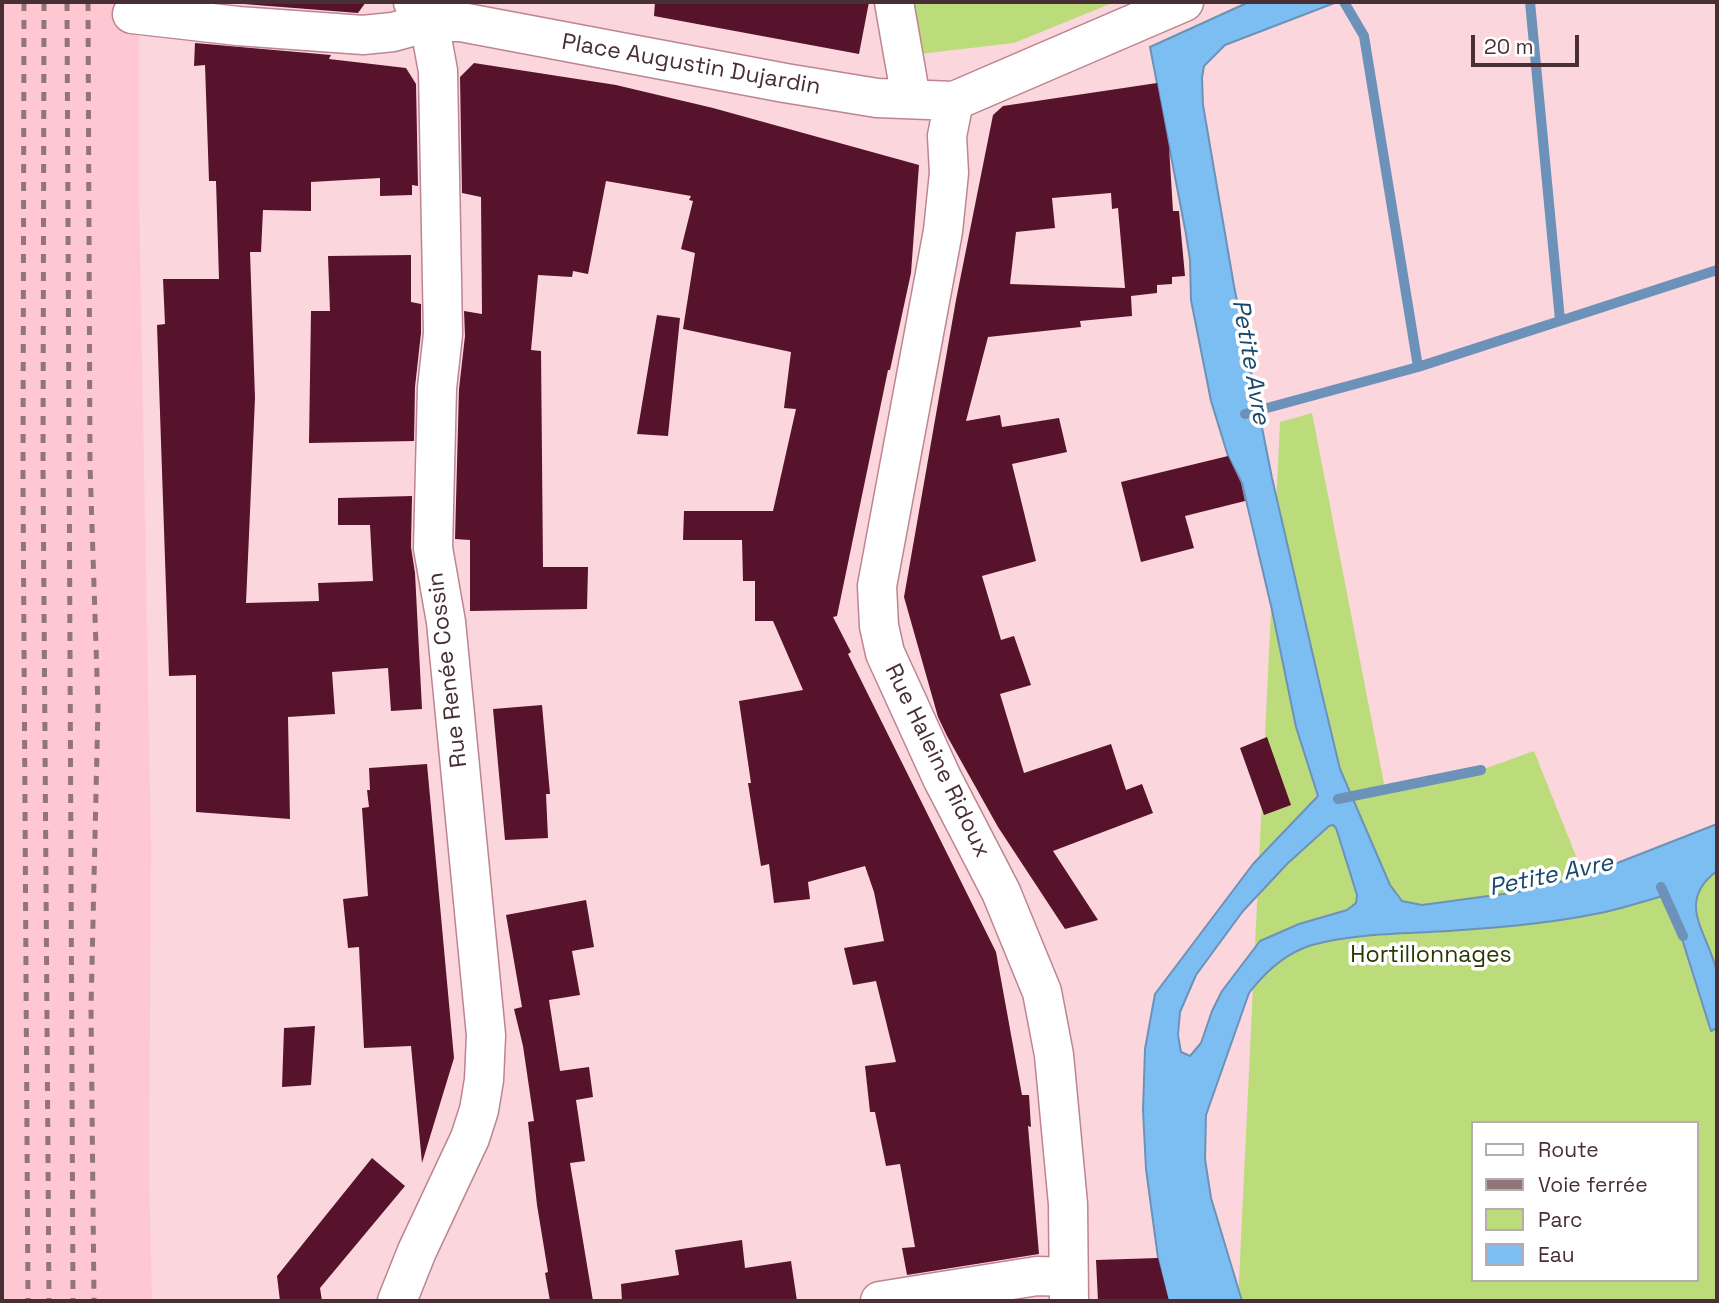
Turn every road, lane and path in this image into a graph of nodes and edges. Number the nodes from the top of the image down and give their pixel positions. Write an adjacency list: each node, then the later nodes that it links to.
1 (894, 2): 5 (street)
2 (1184, 2): 6 (street, Place Augustin Dujardin)
3 (421, 12): 4 (street, Place Augustin Dujardin); 5 (street, Place Augustin Dujardin); 8 (street, Rue Renée Cossin)
4 (132, 14)
5 (911, 99): 6 (street, Place Augustin Dujardin)
6 (954, 101): 7 (street, Rue Haleine Ridoux)
7 (1068, 1289): 9 (street)
8 (397, 1301)
9 (880, 1301)

